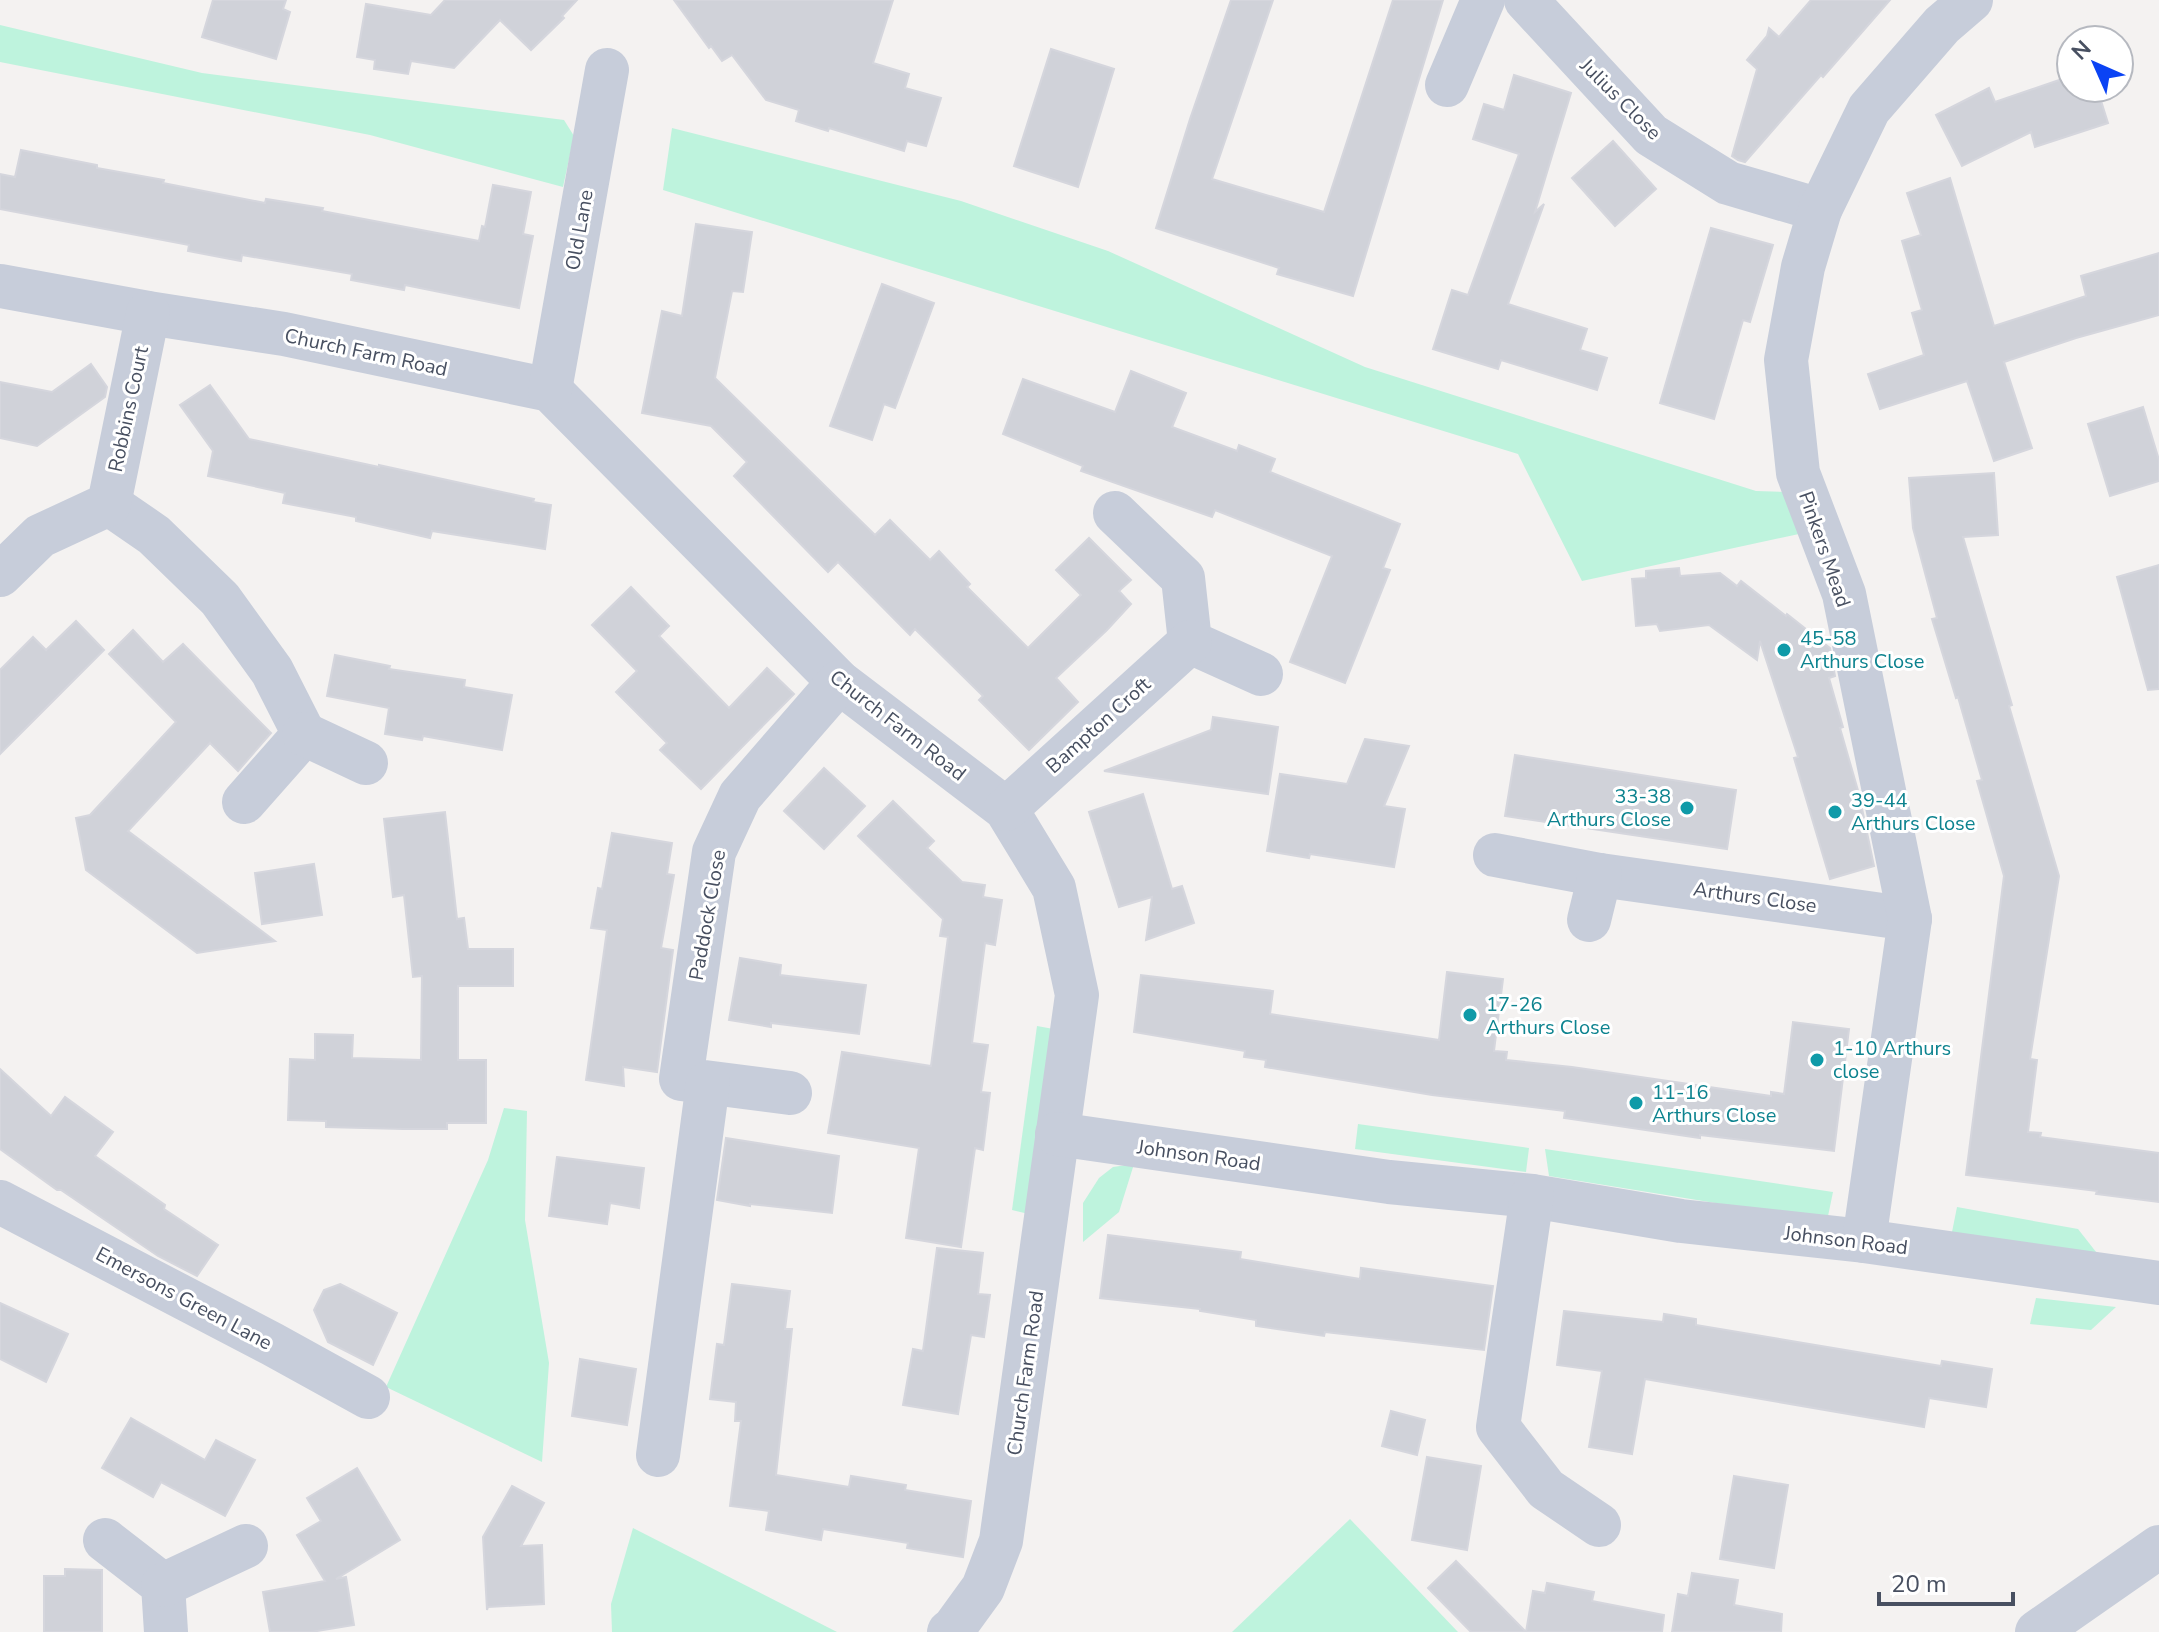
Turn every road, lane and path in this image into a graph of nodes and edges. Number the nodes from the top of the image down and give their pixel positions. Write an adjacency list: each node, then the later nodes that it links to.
1 (1483, 0): 5 (street)
2 (1526, 0): 6 (street, Julius Close)
3 (1971, 0): 6 (street, Pinkers Mead)
4 (607, 70): 9 (street, Old Lane)
5 (1447, 85)
6 (1820, 210): 22 (street, Pinkers Mead)
7 (0, 286): 8 (street, Church Farm Road)
8 (148, 313): 9 (street, Church Farm Road); 10 (street, Robbins Court)
9 (550, 390): 15 (street, Church Farm Road)
10 (109, 504): 12 (street); 16 (street)
11 (1115, 513): 13 (street)
12 (0, 575)
13 (1190, 642): 14 (street); 19 (street, Bampton Croft)
14 (1261, 674)
15 (839, 682): 19 (street, Church Farm Road); 24 (street, Paddock Close)
16 (304, 734): 17 (street); 18 (street)
17 (366, 763)
18 (244, 802)
19 (1006, 809): 26 (street, Church Farm Road)
20 (1495, 855): 21 (street, Arthurs Close)
21 (1600, 875): 22 (street, Arthurs Close); 23 (street)
22 (1910, 919): 29 (street, Pinkers Mead)
23 (1589, 920)
24 (708, 1083): 25 (street, Paddock Close); 32 (street)
25 (790, 1093)
26 (1057, 1134): 27 (street, Johnson Road); 39 (street, Church Farm Road)
27 (1532, 1196): 29 (street, Johnson Road); 33 (street)
28 (0, 1202): 31 (street, Emersons Green Lane)
29 (1864, 1241): 30 (street, Johnson Road)
30 (2159, 1283)
31 (368, 1397)
32 (658, 1455)
33 (1599, 1525)
34 (105, 1540): 37 (street)
35 (246, 1546): 37 (street)
36 (2159, 1547): 40 (street)
37 (163, 1585): 38 (street)
38 (166, 1632)
39 (949, 1632)
40 (2037, 1632)

